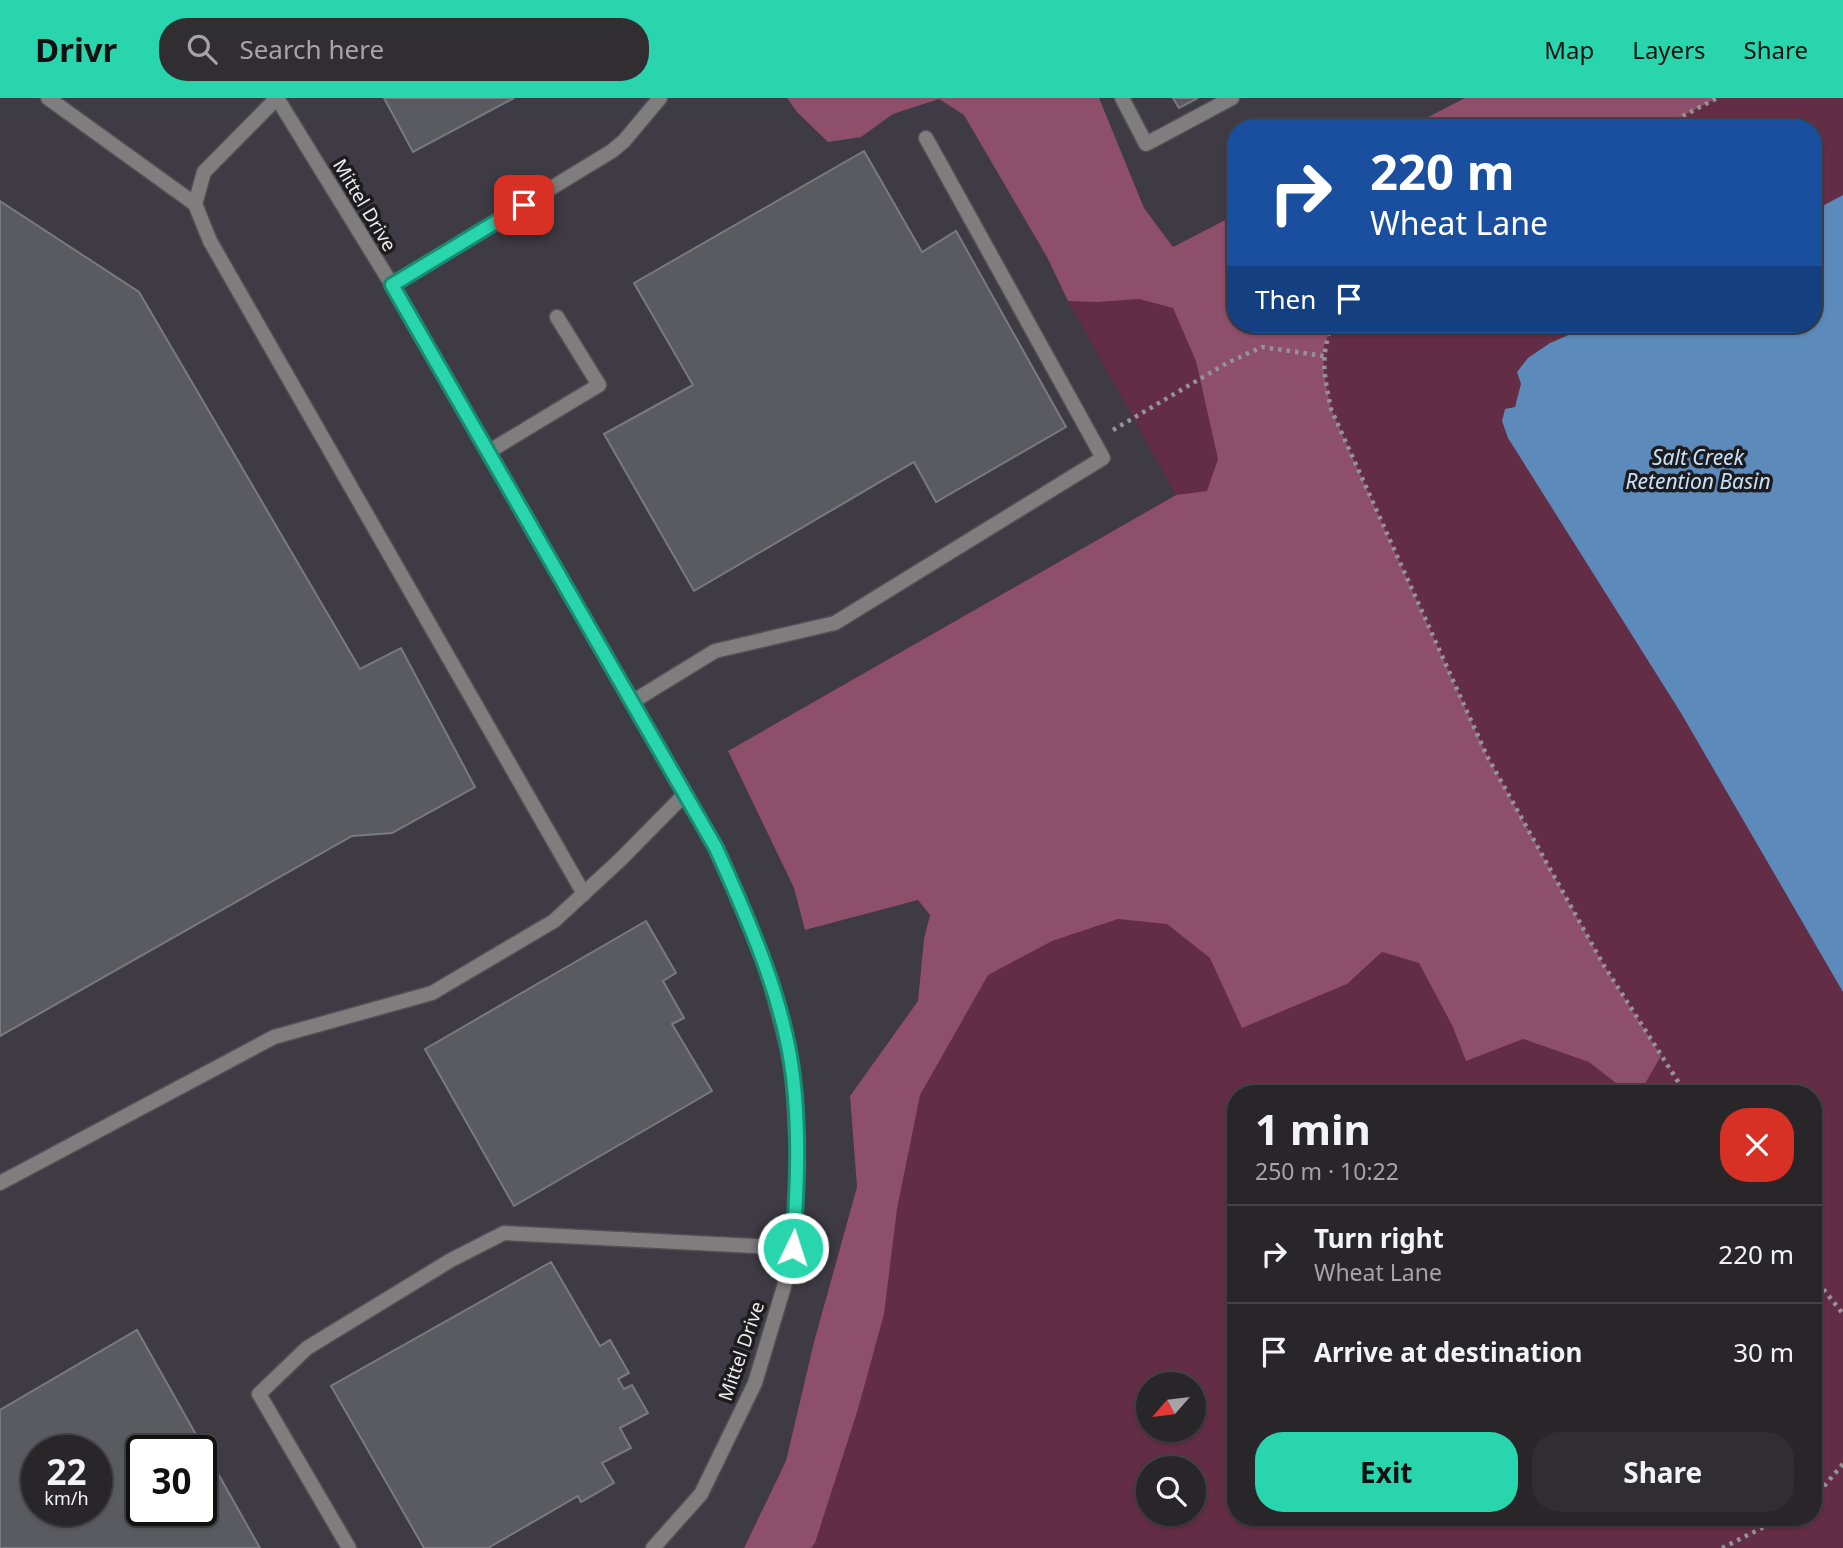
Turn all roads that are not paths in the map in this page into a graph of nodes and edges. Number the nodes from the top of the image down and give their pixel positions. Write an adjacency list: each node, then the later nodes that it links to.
1 (48, 98): 7 (street)
2 (277, 98): 7 (street); 8 (street, Mittel Drive)
3 (660, 98): 8 (street)
4 (1122, 98): 5 (street)
5 (1232, 98)
6 (926, 138): 11 (street)
7 (195, 204): 13 (street)
8 (392, 285): 10 (street, Mittel Drive)
9 (557, 317): 10 (street)
10 (488, 452): 11 (street, Mittel Drive)
11 (632, 702): 12 (street, Mittel Drive)
12 (685, 794): 13 (street); 15 (street, Mittel Drive)
13 (584, 894): 14 (street)
14 (0, 1183)
15 (793, 1248): 16 (street); 17 (street, Mittel Drive)
16 (349, 1548)
17 (653, 1548)

